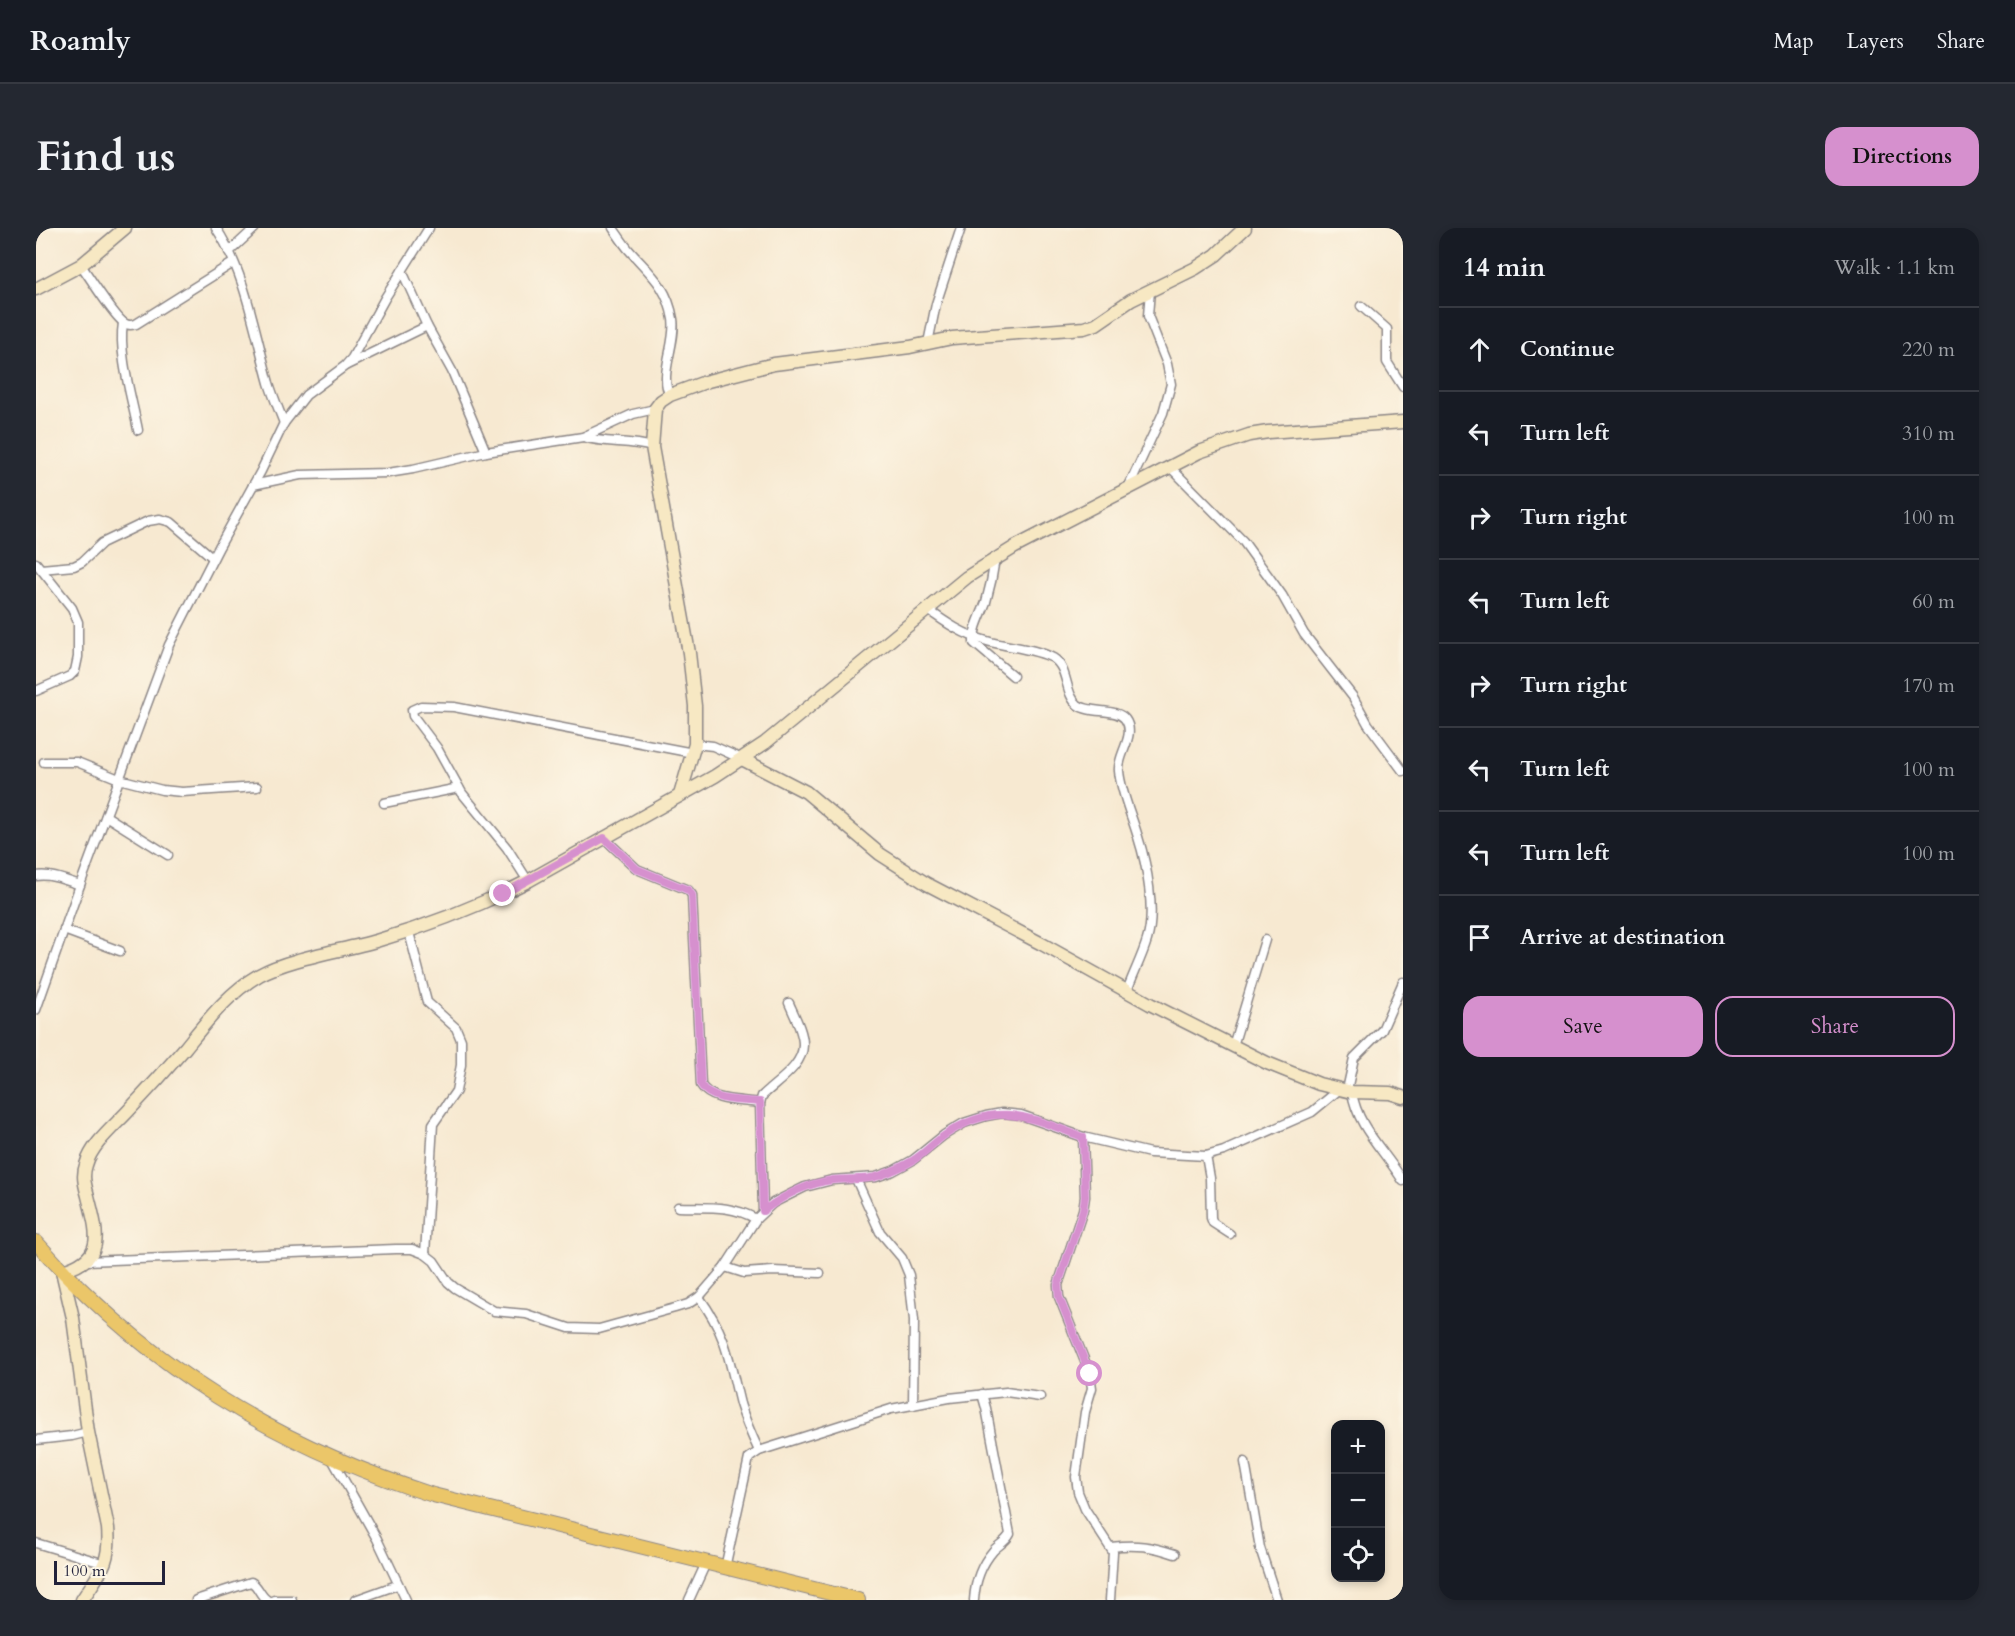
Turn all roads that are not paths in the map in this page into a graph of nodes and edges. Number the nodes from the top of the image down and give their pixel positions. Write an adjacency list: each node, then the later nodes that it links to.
1 (125, 228): 10 (street)
2 (216, 228): 8 (street)
3 (255, 228): 8 (street)
4 (429, 228): 11 (street)
5 (613, 228): 20 (street)
6 (961, 228): 17 (street)
7 (1245, 228): 13 (street)
8 (229, 252): 9 (street)
9 (233, 263): 15 (street); 23 (street)
10 (81, 264): 12 (street); 15 (street)
11 (402, 271): 16 (street); 18 (street)
12 (36, 289)
13 (1150, 290): 17 (street); 30 (street)
14 (1360, 306): 19 (street)
15 (123, 323): 24 (street)
16 (427, 326): 18 (street); 27 (street)
17 (928, 344): 20 (street)
18 (345, 366): 23 (street)
19 (1403, 387)
20 (670, 395): 21 (street)
21 (655, 409): 25 (street); 26 (street)
22 (1403, 422): 28 (street)
23 (284, 423): 29 (street)
24 (138, 430)
25 (583, 437): 26 (street); 27 (street)
26 (652, 447): 38 (street)
27 (486, 452): 29 (street)
28 (1170, 467): 30 (street); 41 (street)
29 (253, 485): 31 (street)
30 (1128, 488): 32 (street)
31 (213, 558): 33 (street); 42 (street)
32 (995, 560): 34 (street); 35 (street)
33 (38, 566): 37 (street)
34 (927, 609): 35 (street); 39 (street)
35 (973, 635): 36 (street); 58 (street)
36 (1013, 676)
37 (36, 691)
38 (694, 748): 39 (street); 44 (street); 45 (street)
39 (742, 759): 45 (street); 58 (street)
40 (44, 762): 42 (street)
41 (1403, 771)
42 (119, 779): 43 (street); 47 (street)
43 (256, 787)
44 (459, 788): 46 (street); 51 (street)
45 (680, 795): 48 (street)
46 (384, 802)
47 (106, 816): 49 (street); 52 (street)
48 (604, 838): 51 (street); 65 (street)
49 (168, 855)
50 (36, 876): 52 (street)
51 (528, 881): 54 (street)
52 (80, 885): 53 (street)
53 (64, 930): 56 (street); 60 (street)
54 (409, 932): 76 (street); 77 (street)
55 (1265, 940): 61 (street)
56 (120, 951)
57 (1403, 982): 63 (street)
58 (1126, 991): 61 (street)
59 (789, 1003): 65 (street)
60 (36, 1010)
61 (1233, 1046): 62 (street)
62 (1319, 1083): 63 (street); 66 (street)
63 (1347, 1090): 64 (street); 66 (street); 70 (street)
64 (1403, 1097)
65 (760, 1102): 72 (street)
66 (1326, 1102): 68 (street)
67 (1083, 1137): 68 (street); 69 (street); 91 (street)
68 (1206, 1156): 74 (street)
69 (856, 1179): 72 (street); 84 (street)
70 (1403, 1181)
71 (678, 1207): 73 (street)
72 (763, 1211): 73 (street)
73 (756, 1219): 78 (street)
74 (1230, 1234)
75 (36, 1242): 79 (main road)
76 (425, 1254): 77 (street); 81 (street)
77 (86, 1261): 79 (street)
78 (725, 1267): 80 (street); 81 (street)
79 (62, 1271): 85 (street); 88 (main road)
80 (820, 1273)
81 (699, 1297): 87 (street)
82 (982, 1394): 83 (street); 84 (street); 106 (street)
83 (1040, 1397)
84 (913, 1405): 87 (street)
85 (88, 1432): 86 (street); 94 (street)
86 (36, 1440)
87 (759, 1451): 95 (street)
88 (330, 1457): 93 (main road); 96 (street)
89 (1245, 1462): 108 (street)
90 (36, 1543): 94 (street)
91 (1111, 1547): 92 (street); 107 (street)
92 (1175, 1554)
93 (706, 1563): 95 (main road); 104 (street)
94 (105, 1564): 97 (street)
95 (725, 1568): 105 (main road)
96 (397, 1585): 102 (street); 103 (street)
97 (82, 1600)
98 (196, 1600): 99 (street)
99 (267, 1600)
100 (274, 1600): 101 (street)
101 (292, 1600)
102 (355, 1600)
103 (406, 1600)
104 (688, 1600)
105 (858, 1600)
106 (974, 1600)
107 (1110, 1600)
108 (1277, 1600)

